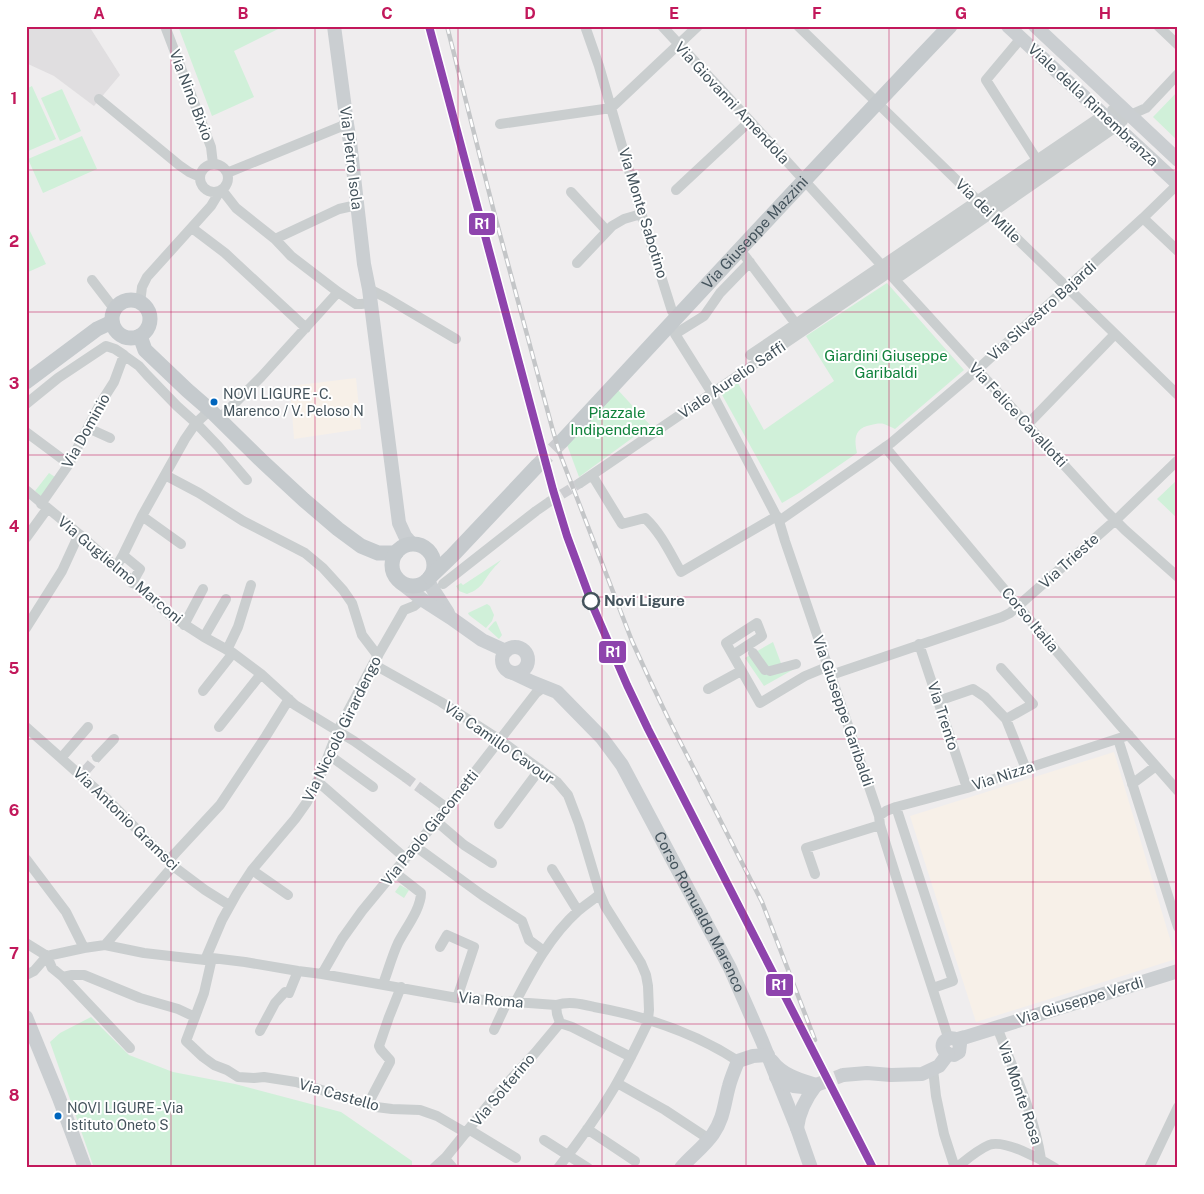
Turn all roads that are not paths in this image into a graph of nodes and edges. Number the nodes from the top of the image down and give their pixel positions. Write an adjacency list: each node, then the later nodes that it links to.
1 (165, 26): 24 (street, Via Nino Bixio)
2 (334, 26): 20 (street, Via Pietro Isola)
3 (585, 26): 17 (street, Via Monte Sabotino)
4 (662, 26): 12 (street, Via Giovanni Amendola)
5 (698, 26): 12 (street)
6 (798, 26): 16 (street, Via dei Mille)
7 (950, 26): 16 (main road, Via Giuseppe Mazzini)
8 (1008, 26): 11 (street, Viale della Rimembranza)
9 (1035, 26): 18 (street, Viale della Rimembranza)
10 (1159, 27): 13 (street)
11 (1022, 39): 18 (street, Viale della Rimembranza); 22 (street)
12 (679, 44): 17 (street); 19 (street, Via Giovanni Amendola)
13 (1178, 45)
14 (1178, 74): 18 (street)
15 (99, 99): 26 (street)
16 (877, 103): 27 (main road, Via Giuseppe Mazzini); 32 (street, Via dei Mille)
17 (611, 108): 21 (street); 36 (street, Via Monte Sabotino)
18 (1116, 117): 22 (street, Viale Aurelio Saffi); 23 (street, Viale della Rimembranza); 28 (street, Viale della Rimembranza); 34 (street)
19 (750, 121): 27 (street, Via Giovanni Amendola); 29 (street)
20 (346, 124): 25 (street); 33 (street, Via Pietro Isola)
21 (500, 124)
22 (1037, 160): 32 (street, Viale Aurelio Saffi)
23 (1178, 160)
24 (212, 164): 25 (street); 26 (street)
25 (227, 173): 30 (street)
26 (200, 177): 30 (street)
27 (804, 180): 44 (street, Via Felice Cavallotti); 53 (main road, Via Giuseppe Mazzini)
28 (1178, 184): 37 (street, Via Silvestro Bajardi)
29 (676, 190)
30 (221, 191): 38 (street); 40 (street)
31 (571, 192): 39 (street)
32 (978, 201): 34 (street, Via dei Mille); 44 (street, Viale Aurelio Saffi)
33 (358, 205): 40 (street); 49 (street, Via Pietro Isola)
34 (990, 209): 46 (street); 47 (street, Via dei Mille)
35 (976, 213): 43 (street)
36 (642, 214): 39 (street); 53 (street, Via Monte Sabotino)
37 (1143, 218): 41 (street); 47 (street, Via Silvestro Bajardi)
38 (192, 228): 50 (street); 54 (street)
39 (607, 231): 42 (street)
40 (276, 239): 48 (street)
41 (1178, 250)
42 (577, 263)
43 (894, 269)
44 (882, 271): 46 (street, Via Felice Cavallotti); 52 (street); 63 (street, Viale Aurelio Saffi)
45 (92, 280): 51 (street)
46 (895, 280): 60 (street, Via Felice Cavallotti)
47 (1068, 288): 55 (street, Via dei Mille); 60 (street, Via Silvestro Bajardi)
48 (338, 292): 49 (street); 54 (street)
49 (370, 296): 57 (street); 90 (street, Via Pietro Isola)
50 (140, 303): 51 (main road); 56 (main road)
51 (114, 316): 56 (main road); 61 (main road)
52 (796, 324): 53 (street); 58 (street)
53 (675, 325): 63 (street, Via Monte Sabotino); 71 (main road, Via Giuseppe Mazzini)
54 (306, 328): 65 (street)
55 (1115, 334): 62 (street, Via dei Mille); 67 (street)
56 (140, 336): 65 (main road)
57 (456, 339)
58 (750, 355)
59 (124, 356): 64 (street); 66 (street); 68 (street, Via Dominio)
60 (977, 370): 67 (street, Via Felice Cavallotti); 72 (street, Via Silvestro Bajardi)
61 (26, 382)
62 (1178, 395)
63 (714, 397): 77 (street, Viale Aurelio Saffi); 84 (street, Via Giuseppe Garibaldi)
64 (26, 404)
65 (214, 415): 66 (street); 86 (main road)
66 (196, 423): 76 (street); 78 (street)
67 (1027, 425): 85 (street, Via Felice Cavallotti)
68 (88, 428): 70 (street); 74 (street, Via Dominio)
69 (27, 435): 74 (street)
70 (110, 438)
71 (562, 440)
72 (885, 447): 84 (street, Via Silvestro Bajardi); 105 (street, Corso Italia)
73 (1178, 460): 85 (street, Via Trieste)
74 (69, 464): 82 (street, Via Dominio)
75 (537, 466): 93 (main road)
76 (165, 475): 83 (street); 115 (street)
77 (592, 475): 79 (street, Viale Aurelio Saffi); 84 (street, Via Silvestro Bajardi)
78 (247, 480)
79 (580, 483)
80 (26, 490): 82 (street, Via Guglielmo Marconi)
81 (550, 502): 96 (street)
82 (44, 506): 87 (street, Via Guglielmo Marconi); 88 (street, Via Dominio)
83 (142, 516): 89 (street); 94 (street)
84 (778, 518): 120 (street, Via Giuseppe Garibaldi)
85 (1115, 520): 97 (street, Via Felice Cavallotti); 105 (street, Via Trieste)
86 (338, 529): 91 (main road); 99 (main road)
87 (79, 534): 95 (street, Via Guglielmo Marconi); 108 (street)
88 (26, 538)
89 (181, 544)
90 (412, 544): 91 (main road); 92 (main road)
91 (396, 553): 99 (main road)
92 (430, 555): 93 (main road); 98 (main road)
93 (456, 555): 96 (street); 98 (main road)
94 (123, 556): 95 (street); 100 (street)
95 (116, 567): 100 (street, Via Guglielmo Marconi)
96 (463, 568): 98 (street)
97 (1178, 577)
98 (433, 580): 99 (main road); 106 (street)
99 (399, 581): 106 (street)
100 (132, 583): 107 (street, Via Guglielmo Marconi)
101 (251, 584): 111 (street)
102 (203, 589): 107 (street)
103 (226, 599): 109 (street)
104 (419, 602): 115 (street, Via Niccolò Girardengo)
105 (1018, 606): 110 (street, Via Trieste); 133 (street, Corso Italia)
106 (451, 618): 114 (street)
107 (184, 624): 109 (street, Via Guglielmo Marconi)
108 (26, 628)
109 (204, 637): 111 (street, Via Guglielmo Marconi)
110 (919, 644): 120 (street, Via Trieste); 127 (street, Via Trento)
111 (230, 651): 122 (street, Via Guglielmo Marconi); 125 (street)
112 (754, 653): 117 (street)
113 (733, 655): 119 (street)
114 (504, 657): 116 (street); 121 (street)
115 (375, 660): 132 (street, Via Niccolò Girardengo); 136 (street, Via Camillo Cavour)
116 (528, 664): 121 (street); 123 (street, Corso Romualdo Marenco)
117 (796, 665)
118 (1001, 668): 128 (street)
119 (742, 671): 120 (street, Via Trieste); 124 (street)
120 (830, 671): 152 (street, Via Giuseppe Garibaldi)
121 (514, 673): 123 (street, Corso Romualdo Marenco)
122 (261, 674): 126 (street, Via Guglielmo Marconi); 131 (street)
123 (544, 687): 136 (street, Via Paolo Giacometti); 196 (street, Corso Romualdo Marenco)
124 (708, 689)
125 (203, 691)
126 (289, 699): 132 (street, Via Guglielmo Marconi); 159 (street)
127 (938, 701): 128 (street); 147 (street, Via Trento)
128 (1006, 719): 142 (street)
129 (26, 727): 139 (street, Via Antonio Gramsci)
130 (88, 727): 139 (street)
131 (219, 727)
132 (338, 730): 137 (street, Via Niccolò Girardengo); 143 (street, Via Guglielmo Marconi)
133 (1129, 735): 135 (street, Via Nizza); 140 (street, Corso Italia)
134 (114, 739): 138 (street)
135 (1118, 739): 142 (street, Via Nizza); 145 (street)
136 (500, 740): 141 (street, Via Camillo Cavour); 151 (street, Via Paolo Giacometti)
137 (329, 755): 144 (street, Via Niccolò Girardengo); 146 (street)
138 (97, 757)
139 (62, 758): 159 (street, Via Antonio Gramsci)
140 (1156, 766): 145 (street); 148 (street, Corso Italia)
141 (540, 768): 154 (street); 164 (street, Via Camillo Cavour)
142 (1026, 769): 147 (street, Via Nizza)
143 (405, 777)
144 (317, 781): 156 (street); 161 (street, Via Niccolò Girardengo)
145 (1132, 784): 168 (street)
146 (373, 787)
147 (967, 788): 150 (street, Via Nizza)
148 (1177, 788)
149 (424, 791): 151 (street)
150 (896, 806): 152 (street, Via Nizza); 183 (street)
151 (447, 808): 153 (street, Via Paolo Giacometti)
152 (879, 820): 163 (street, Via Nizza); 183 (street, Via Giuseppe Garibaldi)
153 (436, 821): 155 (street, Via Paolo Giacometti); 158 (street)
154 (498, 824)
155 (415, 846): 162 (street, Via Paolo Giacometti); 173 (street)
156 (404, 857)
157 (26, 859): 172 (street)
158 (492, 863)
159 (171, 864): 166 (street, Via Antonio Gramsci); 170 (street)
160 (552, 869): 167 (street)
161 (252, 870): 165 (street); 166 (street, Via Niccolò Girardengo)
162 (394, 872): 178 (street, Via Paolo Giacometti); 181 (street)
163 (815, 874)
164 (600, 894): 167 (street); 189 (street, Via Camillo Cavour)
165 (288, 895)
166 (229, 905): 175 (street, Via Niccolò Girardengo)
167 (578, 911): 173 (street)
168 (1178, 927)
169 (26, 942): 174 (street)
170 (105, 945): 172 (street, Via Roma); 175 (street, Via Roma)
171 (440, 947): 184 (street)
172 (84, 948): 174 (street, Via Roma)
173 (544, 950): 185 (street)
174 (47, 956): 179 (street); 180 (street)
175 (208, 959): 176 (street, Via Roma); 188 (street, Via Niccolò Girardengo)
176 (298, 971): 178 (street, Via Roma); 193 (street)
177 (1178, 971): 191 (street, Via Giuseppe Verdi)
178 (322, 974): 181 (street, Via Roma)
179 (26, 975)
180 (62, 977): 188 (street); 195 (street)
181 (383, 984): 182 (street, Via Roma)
182 (401, 987): 184 (street, Via Roma); 205 (street)
183 (933, 988): 194 (street, Via Giuseppe Garibaldi)
184 (457, 998): 185 (street, Via Roma)
185 (511, 1003): 186 (street, Via Roma); 192 (street)
186 (556, 1005): 189 (street, Via Roma); 190 (street)
187 (26, 1017): 219 (street)
188 (195, 1017): 201 (street, Via Niccolò Girardengo)
189 (649, 1019): 197 (street); 198 (street, Via Roma)
190 (560, 1023): 197 (street); 209 (street, Via Solferino)
191 (997, 1027): 194 (street, Via Giuseppe Verdi); 215 (street, Via Monte Rosa)
192 (494, 1030)
193 (260, 1031)
194 (955, 1041): 199 (street, Via Giuseppe Verdi)
195 (130, 1048)
196 (768, 1055): 198 (street); 202 (street, Corso Romualdo Marenco); 204 (street)
197 (631, 1057): 203 (street)
198 (738, 1061): 210 (street)
199 (934, 1073): 200 (street); 224 (street)
200 (843, 1075)
201 (238, 1077): 205 (street, Via Castello)
202 (776, 1077): 204 (street); 208 (street, Corso Romualdo Marenco)
203 (617, 1084): 207 (street); 210 (street)
204 (816, 1085): 208 (street)
205 (368, 1104): 209 (street, Via Castello)
206 (1178, 1107): 226 (street)
207 (587, 1128): 212 (street); 216 (street)
208 (797, 1128): 223 (street, Corso Romualdo Marenco)
209 (468, 1131): 213 (street, Via Solferino); 214 (street, Via Castello)
210 (709, 1139): 217 (street)
211 (544, 1140): 212 (street)
212 (568, 1155): 221 (street); 222 (street)
213 (446, 1157): 218 (street, Via Solferino); 220 (street)
214 (516, 1158)
215 (1041, 1159): 224 (street); 225 (street)
216 (635, 1161)
217 (687, 1165)
218 (435, 1167)
219 (85, 1168)
220 (453, 1168)
221 (558, 1168)
222 (588, 1168)
223 (811, 1168)
224 (955, 1168)
225 (1055, 1168)
226 (1149, 1168)

